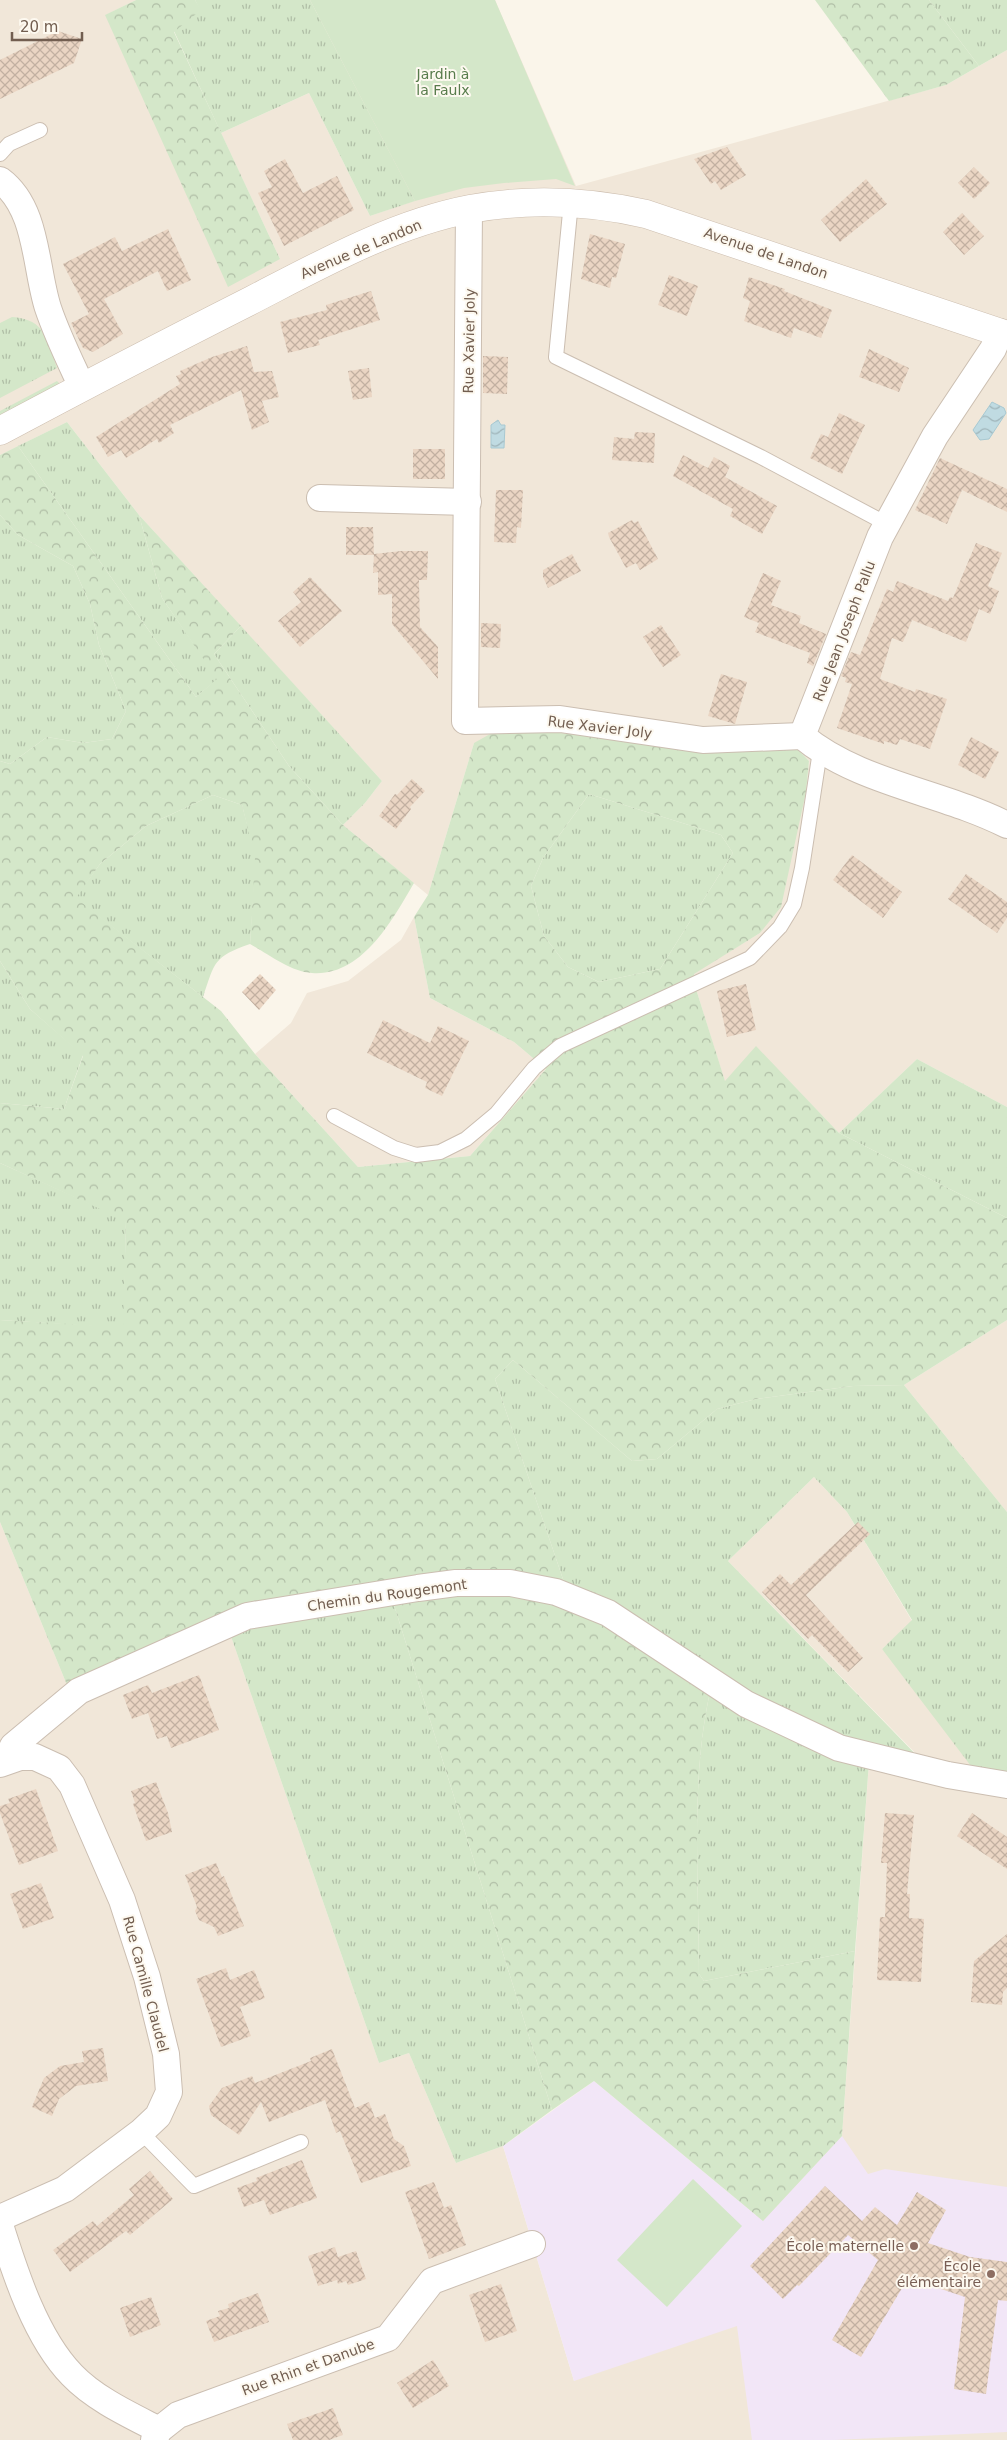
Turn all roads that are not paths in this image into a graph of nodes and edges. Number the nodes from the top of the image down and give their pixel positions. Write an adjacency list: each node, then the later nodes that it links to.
1 (40, 130): 2 (lane)
2 (0, 154)
3 (0, 180): 7 (street)
4 (571, 202): 5 (street, Avenue de Landon); 6 (street, Avenue de Landon); 11 (lane)
5 (470, 209): 7 (street, Avenue de Landon); 10 (street, Rue Xavier Joly)
6 (1003, 334): 11 (street, Rue Jean Joseph Pallu)
7 (82, 387): 8 (street, Avenue de Landon)
8 (0, 430)
9 (320, 498): 10 (street)
10 (468, 502): 12 (street, Rue Xavier Joly)
11 (887, 524): 12 (street, Rue Jean Joseph Pallu)
12 (811, 744): 13 (street); 14 (lane)
13 (1007, 825)
14 (334, 1116)
15 (3, 1762): 16 (street, Chemin du Rougemont); 17 (street, Rue Camille Claudel)
16 (1007, 1785)
17 (141, 2132): 18 (lane); 19 (street, Rue Camille Claudel)
18 (301, 2142)
19 (0, 2218)
20 (0, 2225): 22 (street)
21 (532, 2244): 22 (street, Rue Rhin et Danube)
22 (156, 2435)

